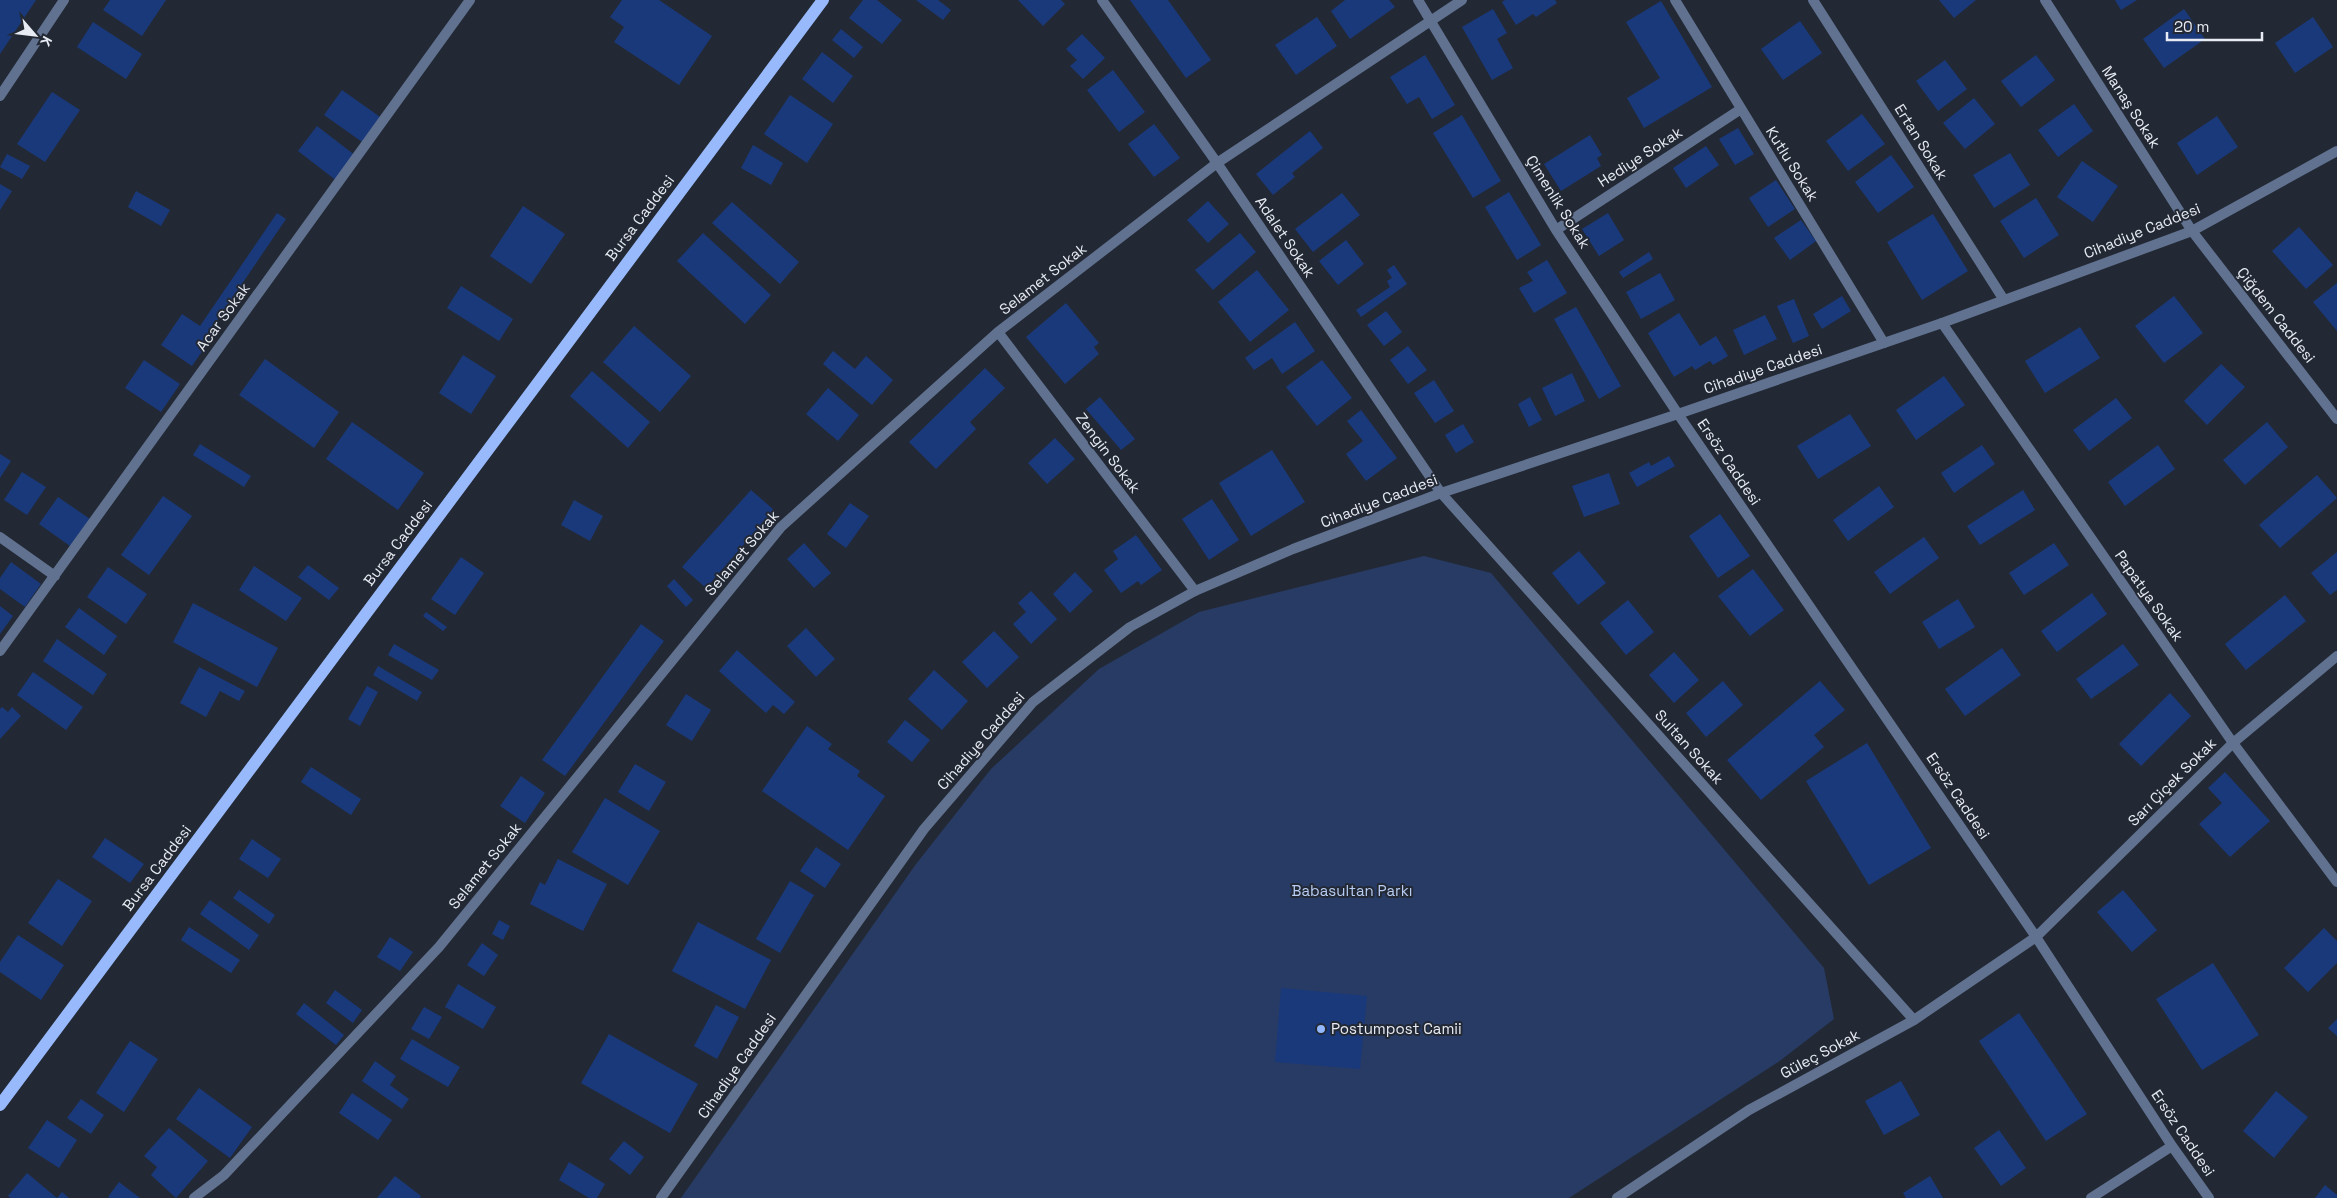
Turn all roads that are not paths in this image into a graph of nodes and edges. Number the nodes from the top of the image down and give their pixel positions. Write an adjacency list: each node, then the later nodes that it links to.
1 (64, 0): 11 (street)
2 (470, 0): 25 (street, Acar Sokak)
3 (823, 0): 33 (main road, Bursa Caddesi)
4 (1102, 0): 14 (street, Adalet Sokak)
5 (1418, 0): 10 (street, Çimenlik Sokak)
6 (1462, 0): 10 (street, Selamet Sokak)
7 (1675, 0): 12 (street, Kutlu Sokak)
8 (1813, 0): 17 (street, Ertan Sokak)
9 (2045, 0): 16 (street, Manaş Sokak)
10 (1432, 20): 14 (street, Selamet Sokak); 15 (street, Çimenlik Sokak)
11 (0, 96)
12 (1741, 109): 15 (street, Hediye Sokak); 20 (street, Kutlu Sokak)
13 (2337, 151): 16 (street, Cihadiye Caddesi)
14 (1217, 163): 19 (street, Selamet Sokak); 23 (street, Adalet Sokak)
15 (1556, 230): 21 (street, Çimenlik Sokak)
16 (2192, 231): 17 (street, Cihadiye Caddesi); 22 (street, Çiğdem Caddesi)
17 (2004, 300): 18 (street, Cihadiye Caddesi)
18 (1942, 323): 20 (street, Cihadiye Caddesi); 29 (street, Papatya Sokak)
19 (998, 332): 26 (street, Zengin Sokak); 35 (street, Selamet Sokak)
20 (1884, 343): 21 (street, Cihadiye Caddesi)
21 (1678, 414): 23 (street, Cihadiye Caddesi); 31 (street, Ersöz Caddesi)
22 (2337, 419)
23 (1441, 493): 26 (street, Cihadiye Caddesi); 32 (street, Sultan Sokak)
24 (0, 537): 25 (street)
25 (55, 576): 27 (street, Acar Sokak)
26 (1195, 591): 36 (street, Cihadiye Caddesi)
27 (0, 650)
28 (2337, 656): 29 (street, Sarı Çiçek Sokak)
29 (2232, 744): 30 (street, Papatya Sokak); 31 (street, Sarı Çiçek Sokak)
30 (2337, 882)
31 (2036, 936): 32 (street, Güleç Sokak); 34 (street, Ersöz Caddesi)
32 (1914, 1020): 37 (street, Güleç Sokak)
33 (0, 1106)
34 (2172, 1146): 38 (street); 39 (street, Ersöz Caddesi)
35 (194, 1198)
36 (661, 1198)
37 (1617, 1198)
38 (2092, 1198)
39 (2209, 1198)

